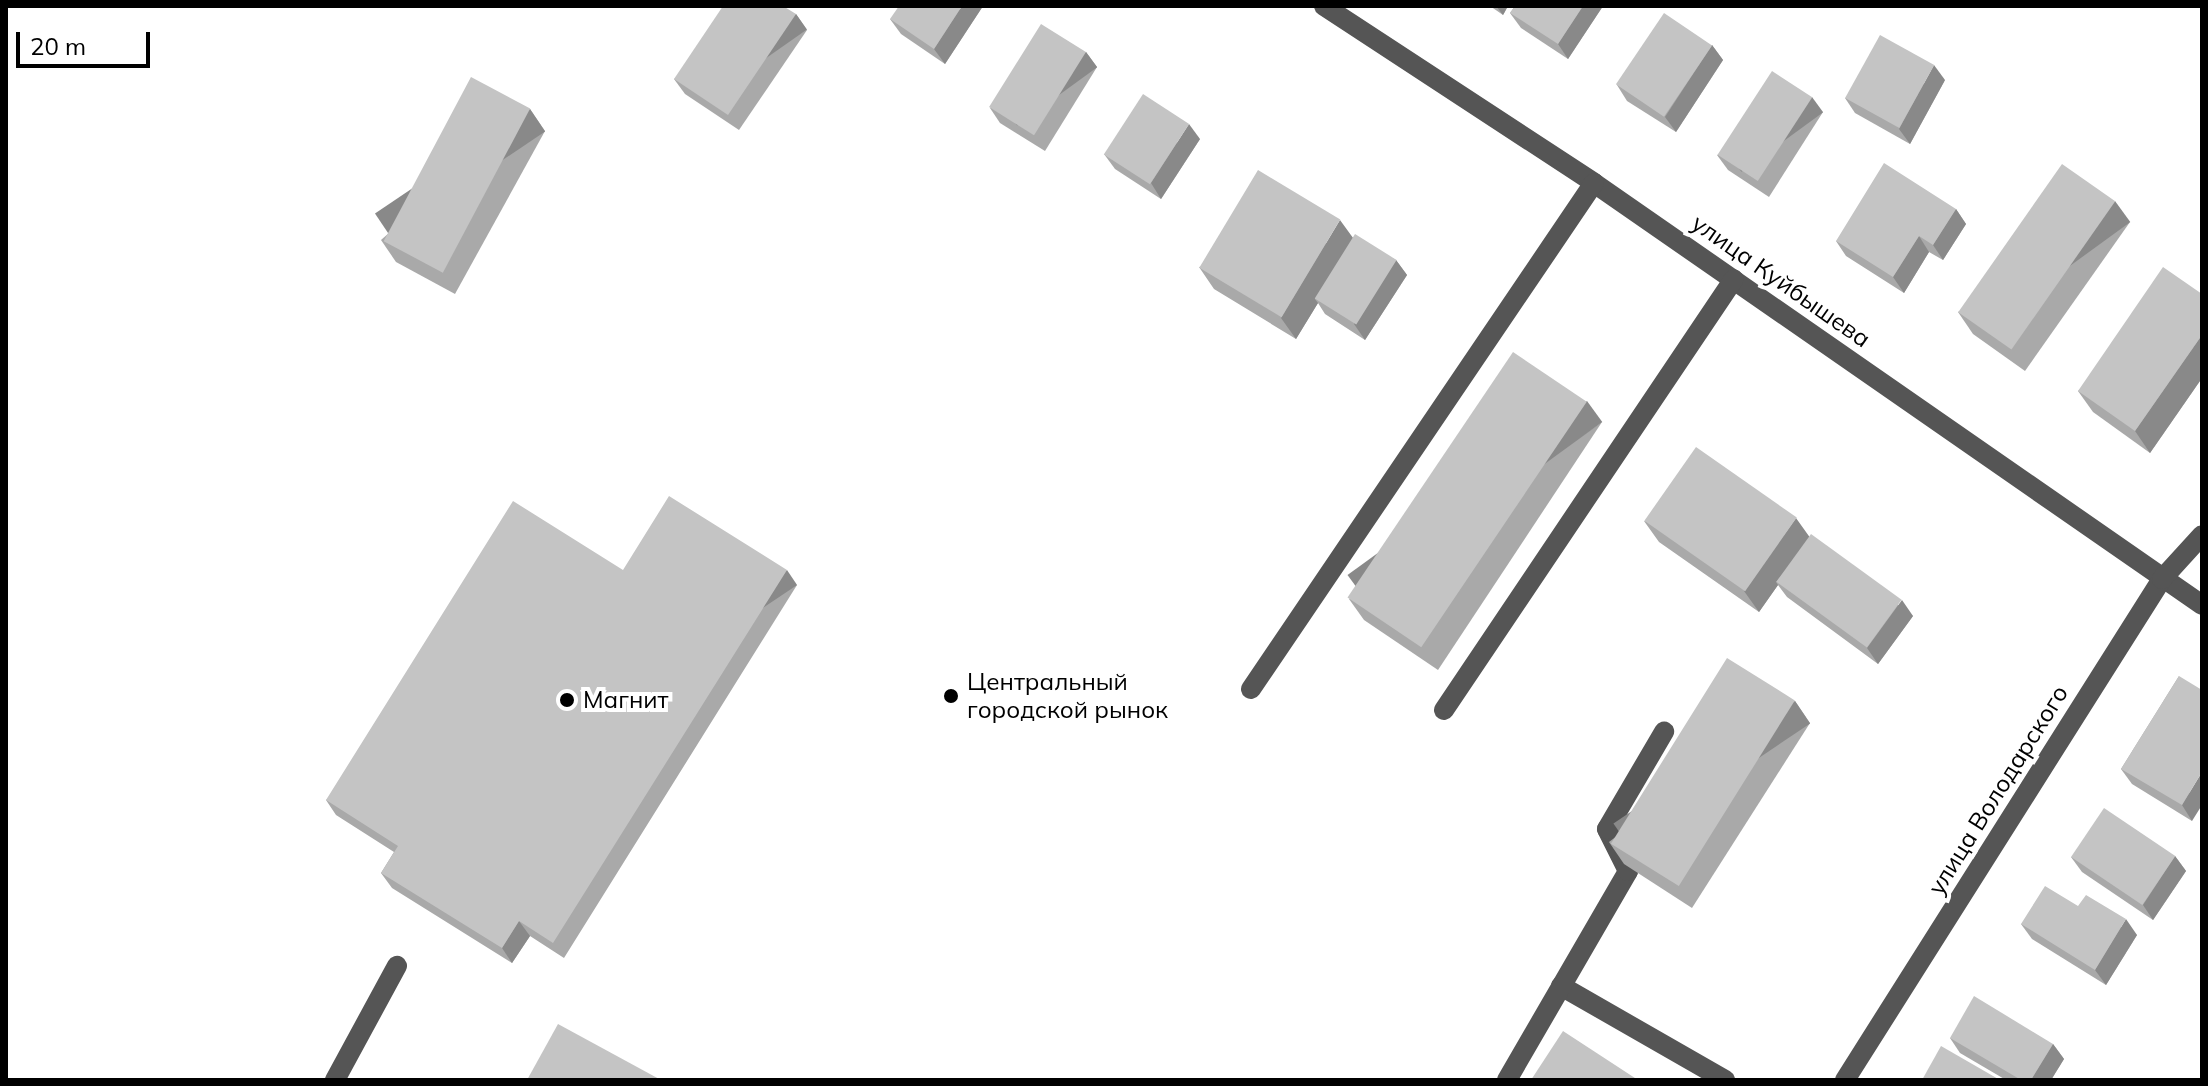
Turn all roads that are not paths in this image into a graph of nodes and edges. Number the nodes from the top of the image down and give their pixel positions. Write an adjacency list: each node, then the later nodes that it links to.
1 (1324, 6): 2 (street, улица Куйбышева)
2 (1594, 183): 3 (street, улица Куйбышева); 7 (street)
3 (1734, 279): 5 (street, улица Куйбышева); 8 (street)
4 (2202, 535): 5 (street, улица Володарского)
5 (2162, 579): 6 (street, улица Куйбышева); 15 (street, улица Володарского)
6 (2202, 605)
7 (1251, 689)
8 (1444, 710)
9 (1664, 732): 11 (street)
10 (397, 966): 12 (street)
11 (1561, 986): 13 (street); 14 (street)
12 (335, 1080)
13 (1507, 1080)
14 (1725, 1080)
15 (1845, 1080)

